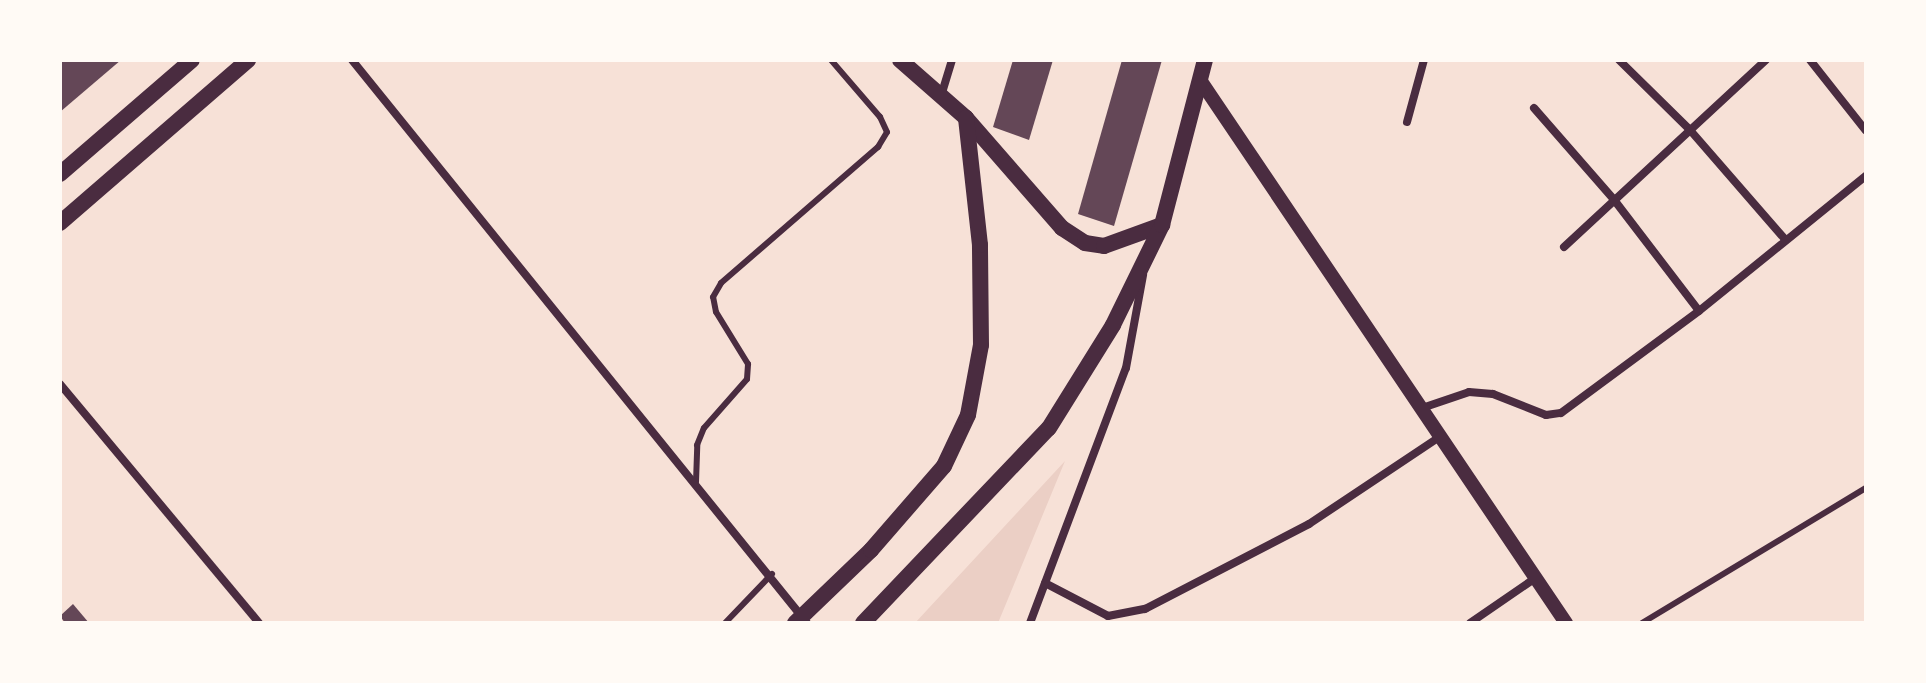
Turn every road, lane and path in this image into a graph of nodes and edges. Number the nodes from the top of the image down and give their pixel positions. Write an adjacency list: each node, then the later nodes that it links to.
1 (192, 60): 19 (main road)
2 (248, 60): 22 (main road)
3 (352, 60): 31 (street)
4 (831, 60): 31 (lane)
5 (900, 60): 13 (main road)
6 (952, 60): 13 (street)
7 (1205, 60): 12 (main road)
8 (1424, 60): 16 (street)
9 (1619, 60): 17 (street)
10 (1766, 60): 17 (street)
11 (1810, 60): 18 (street)
12 (1200, 80): 23 (main road); 29 (street)
13 (941, 96): 15 (main road)
14 (1534, 108): 21 (street)
15 (966, 118): 23 (main road); 38 (main road)
16 (1407, 122)
17 (1690, 130): 21 (street); 24 (street)
18 (1866, 131)
19 (60, 174)
20 (1866, 176): 24 (street)
21 (1615, 201): 25 (street); 27 (street)
22 (60, 223)
23 (1162, 225): 26 (main road)
24 (1784, 238): 27 (street)
25 (1564, 247)
26 (1145, 267): 35 (street); 40 (main road)
27 (1699, 311): 29 (street)
28 (60, 384): 36 (street)
29 (1425, 407): 30 (street)
30 (1442, 436): 34 (street); 35 (street)
31 (696, 482): 33 (street)
32 (1866, 488): 44 (lane)
33 (772, 574): 37 (lane); 39 (street)
34 (1537, 577): 42 (street); 43 (street)
35 (1045, 583): 41 (street)
36 (259, 623)
37 (725, 623)
38 (795, 623)
39 (807, 623)
40 (863, 623)
41 (1030, 623)
42 (1470, 623)
43 (1566, 623)
44 (1642, 623)

